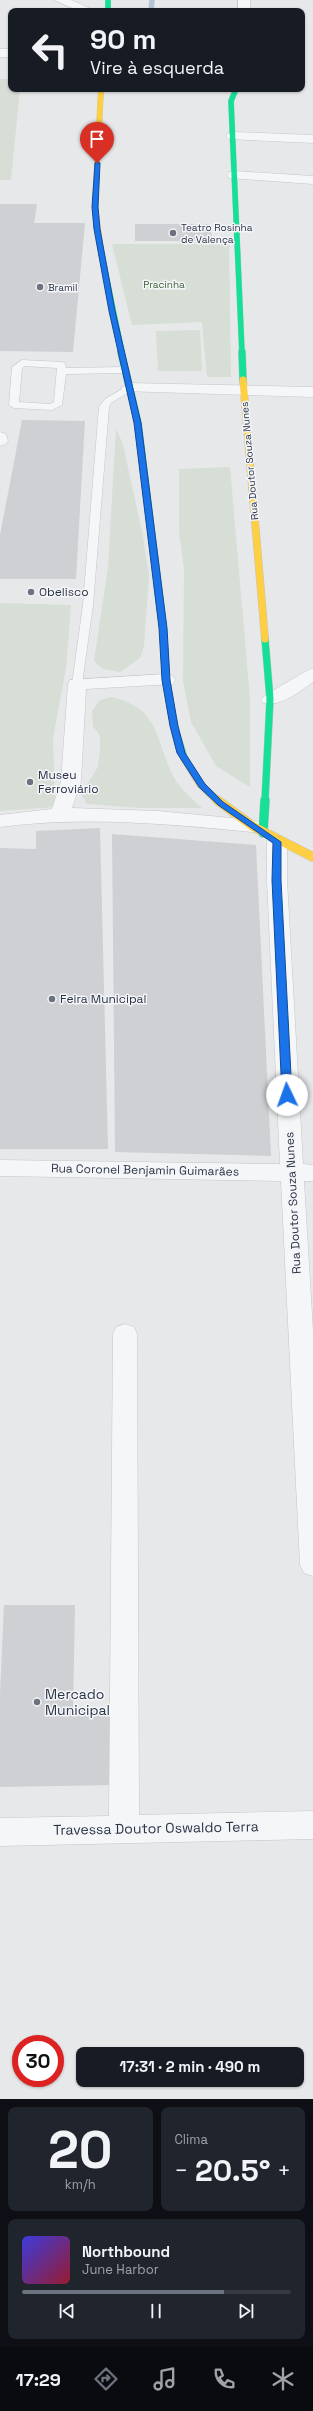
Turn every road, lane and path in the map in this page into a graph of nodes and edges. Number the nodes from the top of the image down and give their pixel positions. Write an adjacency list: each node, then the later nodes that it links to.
1 (60, 0): 2 (street)
2 (82, 8)
3 (101, 92): 9 (main road)
4 (235, 92): 5 (main road, Rua Doutor Souza Nunes)
5 (233, 136): 6 (street); 7 (main road, Rua Doutor Souza Nunes)
6 (313, 139)
7 (234, 175): 8 (street); 12 (main road, Rua Doutor Souza Nunes)
8 (313, 180)
9 (124, 370): 10 (lane); 11 (main road)
10 (61, 371): 10 (lane)
11 (129, 388): 12 (street); 17 (main road); 18 (lane)
12 (243, 389): 13 (street); 19 (main road, Rua Doutor Souza Nunes)
13 (313, 392)
14 (0, 437): 15 (street)
15 (0, 441)
16 (310, 679): 19 (street)
17 (166, 680): 18 (street); 22 (main road)
18 (77, 684): 20 (street)
19 (270, 700): 22 (main road, Rua Doutor Souza Nunes)
20 (60, 814): 21 (street); 22 (street)
21 (0, 821)
22 (264, 834): 23 (main road); 25 (street, Rua Doutor Souza Nunes)
23 (313, 857)
24 (0, 1168): 25 (street, Rua Coronel Benjamin Guimarães)
25 (302, 1172): 27 (street, Rua Doutor Souza Nunes)
26 (125, 1334): 30 (street)
27 (312, 1538): 28 (street, Rua Doutor Souza Nunes)
28 (313, 1565)
29 (313, 1825): 30 (street, Travessa Doutor Oswaldo Terra)
30 (124, 1829): 31 (street, Travessa Doutor Oswaldo Terra)
31 (0, 1832)

